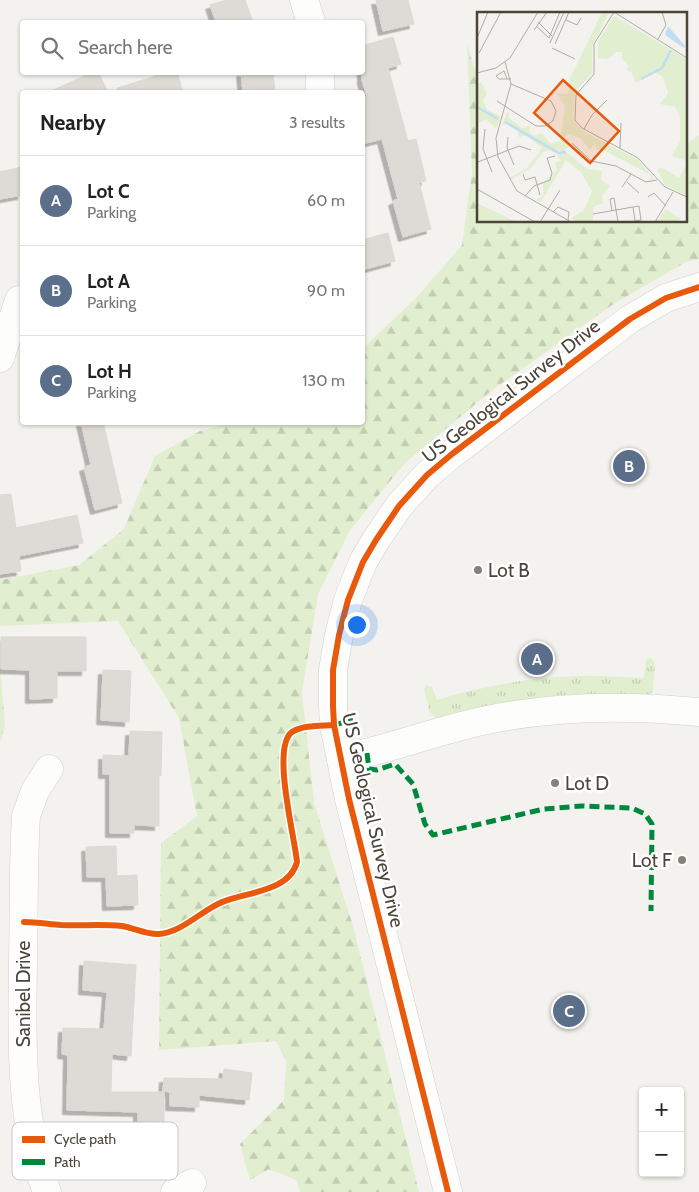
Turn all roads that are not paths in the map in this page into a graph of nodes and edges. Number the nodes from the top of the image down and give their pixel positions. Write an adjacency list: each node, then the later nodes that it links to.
1 (304, 0): 2 (street)
2 (309, 20)
3 (320, 75): 4 (street)
4 (320, 90)
5 (699, 287): 9 (street, US Geological Survey Drive)
6 (14, 297): 7 (street)
7 (0, 358)
8 (699, 712): 9 (street)
9 (341, 759): 14 (street, US Geological Survey Drive)
10 (49, 769): 11 (street, Sanibel Drive)
11 (28, 1122)
12 (43, 1180): 13 (street, Sanibel Drive)
13 (47, 1192)
14 (448, 1192)

